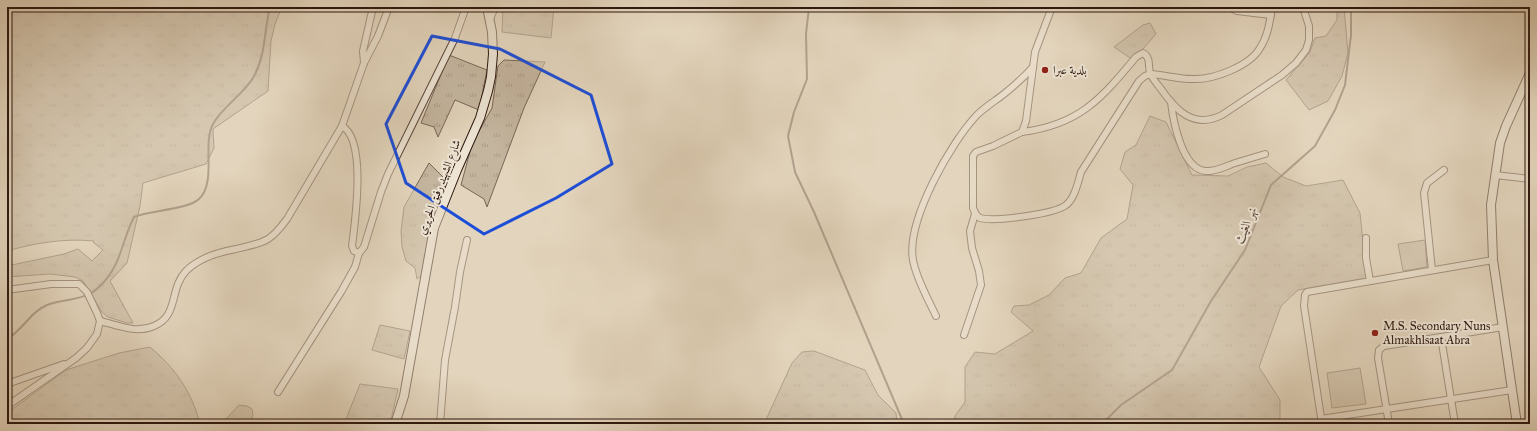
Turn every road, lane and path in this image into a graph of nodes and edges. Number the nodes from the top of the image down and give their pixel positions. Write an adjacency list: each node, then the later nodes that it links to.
1 (373, 7): 12 (street)
2 (389, 7): 12 (street)
3 (466, 7): 26 (street)
4 (487, 7): 11 (street, شارع الشهيد رفيق الحريري)
5 (496, 7): 11 (street)
6 (1052, 7): 13 (street)
7 (1229, 7): 10 (street)
8 (1272, 7): 10 (street)
9 (1302, 7): 16 (street)
10 (1270, 15): 15 (street)
11 (490, 19): 44 (street, شارع الشهيد رفيق الحريري)
12 (364, 62): 17 (street)
13 (1033, 67): 18 (street); 31 (street)
14 (1530, 73): 21 (street)
15 (1150, 74): 16 (street); 18 (street); 23 (street)
16 (1170, 102): 19 (street)
17 (342, 126): 26 (street); 32 (street)
18 (1022, 132): 23 (street)
19 (1265, 154)
20 (1444, 170): 28 (street)
21 (1495, 175): 22 (street); 27 (street)
22 (1530, 180)
23 (975, 214): 34 (street)
24 (1366, 238): 29 (street)
25 (467, 240): 45 (street)
26 (359, 253): 39 (street)
27 (1493, 260): 28 (street); 33 (street)
28 (1432, 270): 29 (street)
29 (1370, 281): 43 (street)
30 (7, 290): 32 (street)
31 (936, 316)
32 (100, 321): 36 (street)
33 (1503, 327): 35 (street); 38 (street)
34 (964, 335)
35 (1442, 337): 40 (street); 42 (street)
36 (70, 362): 37 (street); 41 (street)
37 (7, 384)
38 (1512, 390): 40 (street); 48 (street)
39 (278, 392)
40 (1451, 400): 42 (street); 47 (street)
41 (7, 406)
42 (1386, 410): 43 (street); 46 (street)
43 (1321, 422)
44 (395, 424)
45 (440, 424)
46 (1389, 424)
47 (1455, 424)
48 (1517, 424)

